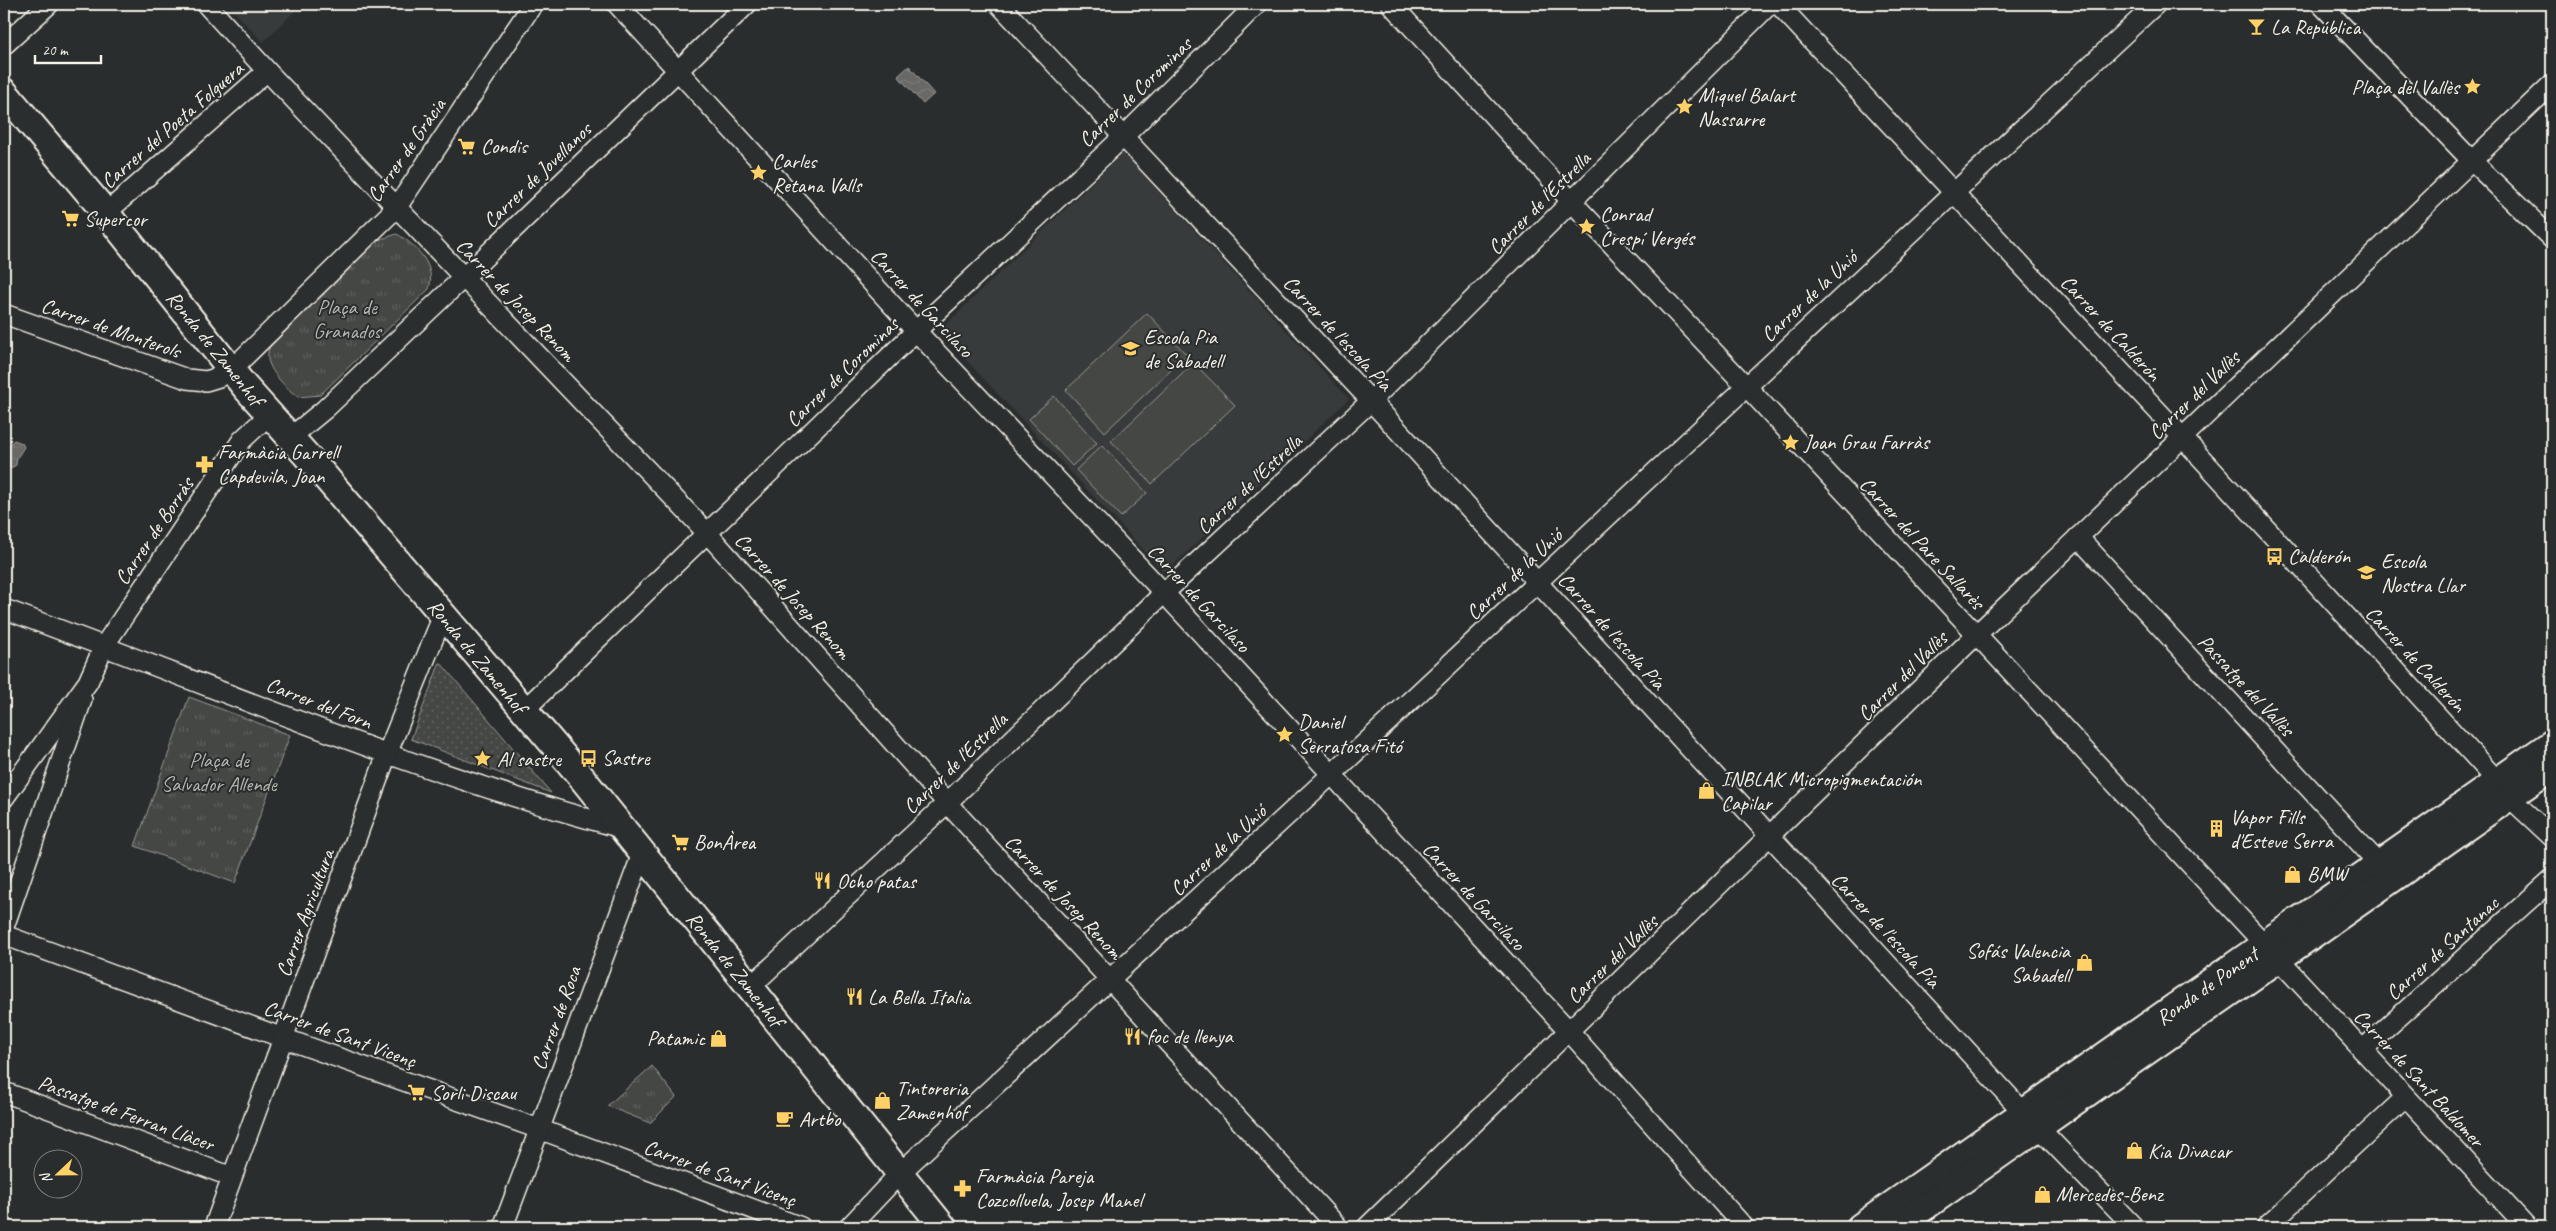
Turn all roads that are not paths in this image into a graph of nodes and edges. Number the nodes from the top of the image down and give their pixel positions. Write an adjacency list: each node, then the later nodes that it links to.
1 (49, 4): 13 (street)
2 (206, 4): 15 (street, Carrer de Josep Renom)
3 (533, 4): 22 (street, Carrer de Gràcia)
4 (617, 4): 14 (street, Carrer de Garcilaso)
5 (747, 4): 14 (street, Carrer de Jovellanos)
6 (999, 4): 18 (street, Carrer de l'escola Pía)
7 (1257, 4): 18 (street, Carrer de Corominas)
8 (1391, 4): 21 (street, Carrer del Pare Sallarès)
9 (1770, 4): 21 (street, Carrer de l'Estrella)
10 (1778, 4): 20 (street, Carrer de Calderón)
11 (2156, 4): 20 (street, Carrer de la Unió)
12 (2321, 4): 19 (street)
13 (4, 45)
14 (678, 70): 25 (street, Carrer de Jovellanos); 27 (street, Carrer de Garcilaso)
15 (267, 71): 22 (street, Carrer de Josep Renom); 23 (street, Carrer del Poeta Folguera)
16 (2552, 84): 19 (street)
17 (4, 92): 23 (main road, Ronda de Zamenhof)
18 (1123, 137): 27 (street, Carrer de Corominas); 30 (street, Carrer de l'escola Pía)
19 (2472, 161): 24 (street); 33 (street, Carrer del Vallès)
20 (1954, 191): 29 (street, Carrer de la Unió); 33 (street, Carrer de Calderón)
21 (1572, 202): 29 (street, Carrer del Pare Sallarès); 30 (street, Carrer de l'Estrella)
22 (397, 207): 25 (street, Carrer de Josep Renom); 28 (street, Carrer de Gràcia)
23 (106, 213): 28 (main road, Ronda de Zamenhof)
24 (2551, 236)
25 (463, 278): 32 (street, Carrer de Jovellanos); 34 (street, Carrer de Josep Renom)
26 (4, 314): 28 (street, Carrer de Monterols)
27 (916, 331): 34 (street, Carrer de Corominas); 37 (street, Carrer de Garcilaso)
28 (231, 370): 31 (main road, Ronda de Zamenhof)
29 (1746, 386): 36 (street, Carrer de la Unió); 40 (street, Carrer del Pare Sallarès)
30 (1371, 401): 36 (street, Carrer de l'escola Pía); 37 (street, Carrer de l'Estrella)
31 (270, 414): 32 (main road, Ronda de Zamenhof); 41 (street, Carrer de Borràs)
32 (291, 437): 39 (main road, Ronda de Zamenhof)
33 (2182, 437): 35 (street, Carrer del Vallès); 48 (street, Carrer de Calderón)
34 (709, 535): 43 (street, Carrer de Corominas); 50 (street, Carrer de Josep Renom)
35 (2078, 537): 40 (street, Carrer del Vallès); 55 (street, Passatge del Vallès)
36 (1537, 583): 47 (street, Carrer de la Unió); 53 (street, Carrer de l'escola Pía)
37 (1164, 593): 47 (street, Carrer de Garcilaso); 50 (street, Carrer de l'Estrella)
38 (4, 609): 41 (street, Carrer del Forn)
39 (443, 615): 43 (main road, Ronda de Zamenhof); 45 (street, Carrer Agricultura)
40 (1976, 635): 53 (street, Carrer del Vallès); 59 (street, Carrer del Pare Sallarès)
41 (104, 646): 42 (street, Carrer de Borràs); 45 (street, Carrer del Forn)
42 (88, 682): 49 (street, Carrer de Borràs); 57 (street, Carrer de Borràs)
43 (524, 711): 51 (main road, Ronda de Zamenhof)
44 (2552, 743): 48 (main road, Ronda de Ponent)
45 (387, 754): 51 (street, Carrer del Forn); 63 (street, Carrer Agricultura)
46 (2552, 767): 48 (main road, Ronda de Ponent)
47 (1331, 776): 60 (street, Carrer de la Unió); 62 (street, Carrer de Garcilaso)
48 (2503, 789): 52 (street, Carrer de Calderón); 55 (main road, Ronda de Ponent); 59 (main road, Ronda de Ponent)
49 (4, 798)
50 (947, 803): 60 (street, Carrer de Josep Renom); 61 (street, Carrer de l'Estrella)
51 (622, 828): 54 (main road, Ronda de Zamenhof)
52 (2552, 837)
53 (1770, 838): 62 (street, Carrer del Vallès); 67 (street, Carrer de l'escola Pía)
54 (642, 854): 61 (main road, Ronda de Zamenhof); 68 (street, Carrer de Roca)
55 (2380, 865): 59 (main road, Ronda de Ponent)
56 (2552, 879): 64 (street, Carrer de Santanac)
57 (4, 927)
58 (4, 935): 63 (street, Carrer de Sant Vicenç)
59 (2272, 952): 64 (street, Carrer de Sant Baldomer); 67 (main road, Ronda de Ponent)
60 (1111, 980): 69 (street, Carrer de la Unió); 76 (street, Carrer de Josep Renom)
61 (749, 988): 69 (main road, Ronda de Zamenhof)
62 (1569, 1031): 77 (street, Carrer del Vallès); 78 (street, Carrer de Garcilaso)
63 (284, 1038): 68 (street, Carrer de Sant Vicenç); 70 (street, Carrer Agricultura)
64 (2362, 1050): 66 (street, Carrer de Sant Baldomer)
65 (4, 1092): 70 (street, Passatge de Ferran Llàcer)
66 (2406, 1097): 82 (street); 83 (street, Carrer de Sant Baldomer)
67 (2032, 1120): 79 (main road, Ronda de Ponent); 80 (main road, Ronda de Ponent); 81 (street, Carrer de l'escola Pía)
68 (539, 1129): 72 (street, Carrer de Roca); 73 (street, Carrer de Sant Vicenç)
69 (900, 1173): 74 (street, Carrer de la Unió); 75 (main road, Ronda de Zamenhof)
70 (232, 1177): 71 (street, Carrer Agricultura)
71 (214, 1227)
72 (503, 1227)
73 (801, 1227)
74 (849, 1227)
75 (943, 1227)
76 (1338, 1227)
77 (1367, 1227)
78 (1744, 1227)
79 (1860, 1227)
80 (1896, 1227)
81 (2134, 1227)
82 (2266, 1227)
83 (2527, 1227)

